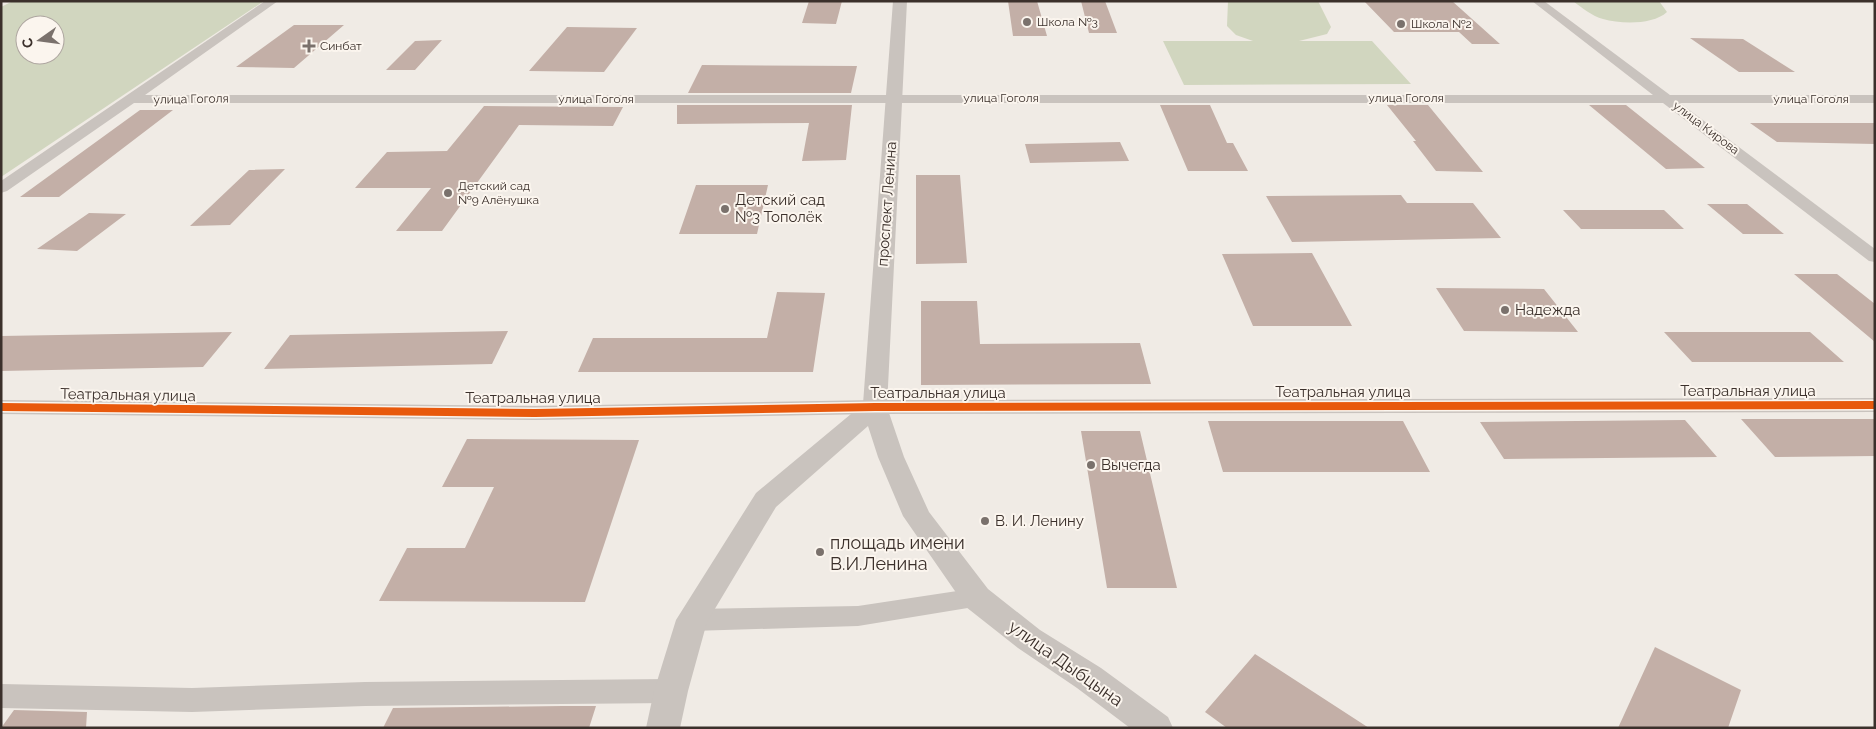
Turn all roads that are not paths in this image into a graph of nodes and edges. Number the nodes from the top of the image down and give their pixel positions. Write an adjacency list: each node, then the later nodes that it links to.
1 (273, 1): 5 (street)
2 (900, 1): 4 (street, проспект Ленина)
3 (1537, 1): 6 (street, улица Кирова)
4 (893, 98): 5 (street, улица Гоголя); 6 (street, улица Гоголя); 12 (street, проспект Ленина)
5 (128, 99): 8 (street)
6 (1668, 99): 7 (street, улица Гоголя); 9 (street, улица Кирова)
7 (1875, 99)
8 (1, 188)
9 (1875, 257)
10 (1875, 405): 12 (street, Театральная улица)
11 (1, 407): 12 (street, Театральная улица)
12 (875, 407): 13 (street); 14 (street)
13 (977, 598): 14 (street); 18 (street, улица Дыбцына)
14 (692, 620): 15 (street)
15 (671, 691): 16 (street); 17 (street)
16 (1, 696)
17 (663, 728)
18 (1156, 728)

